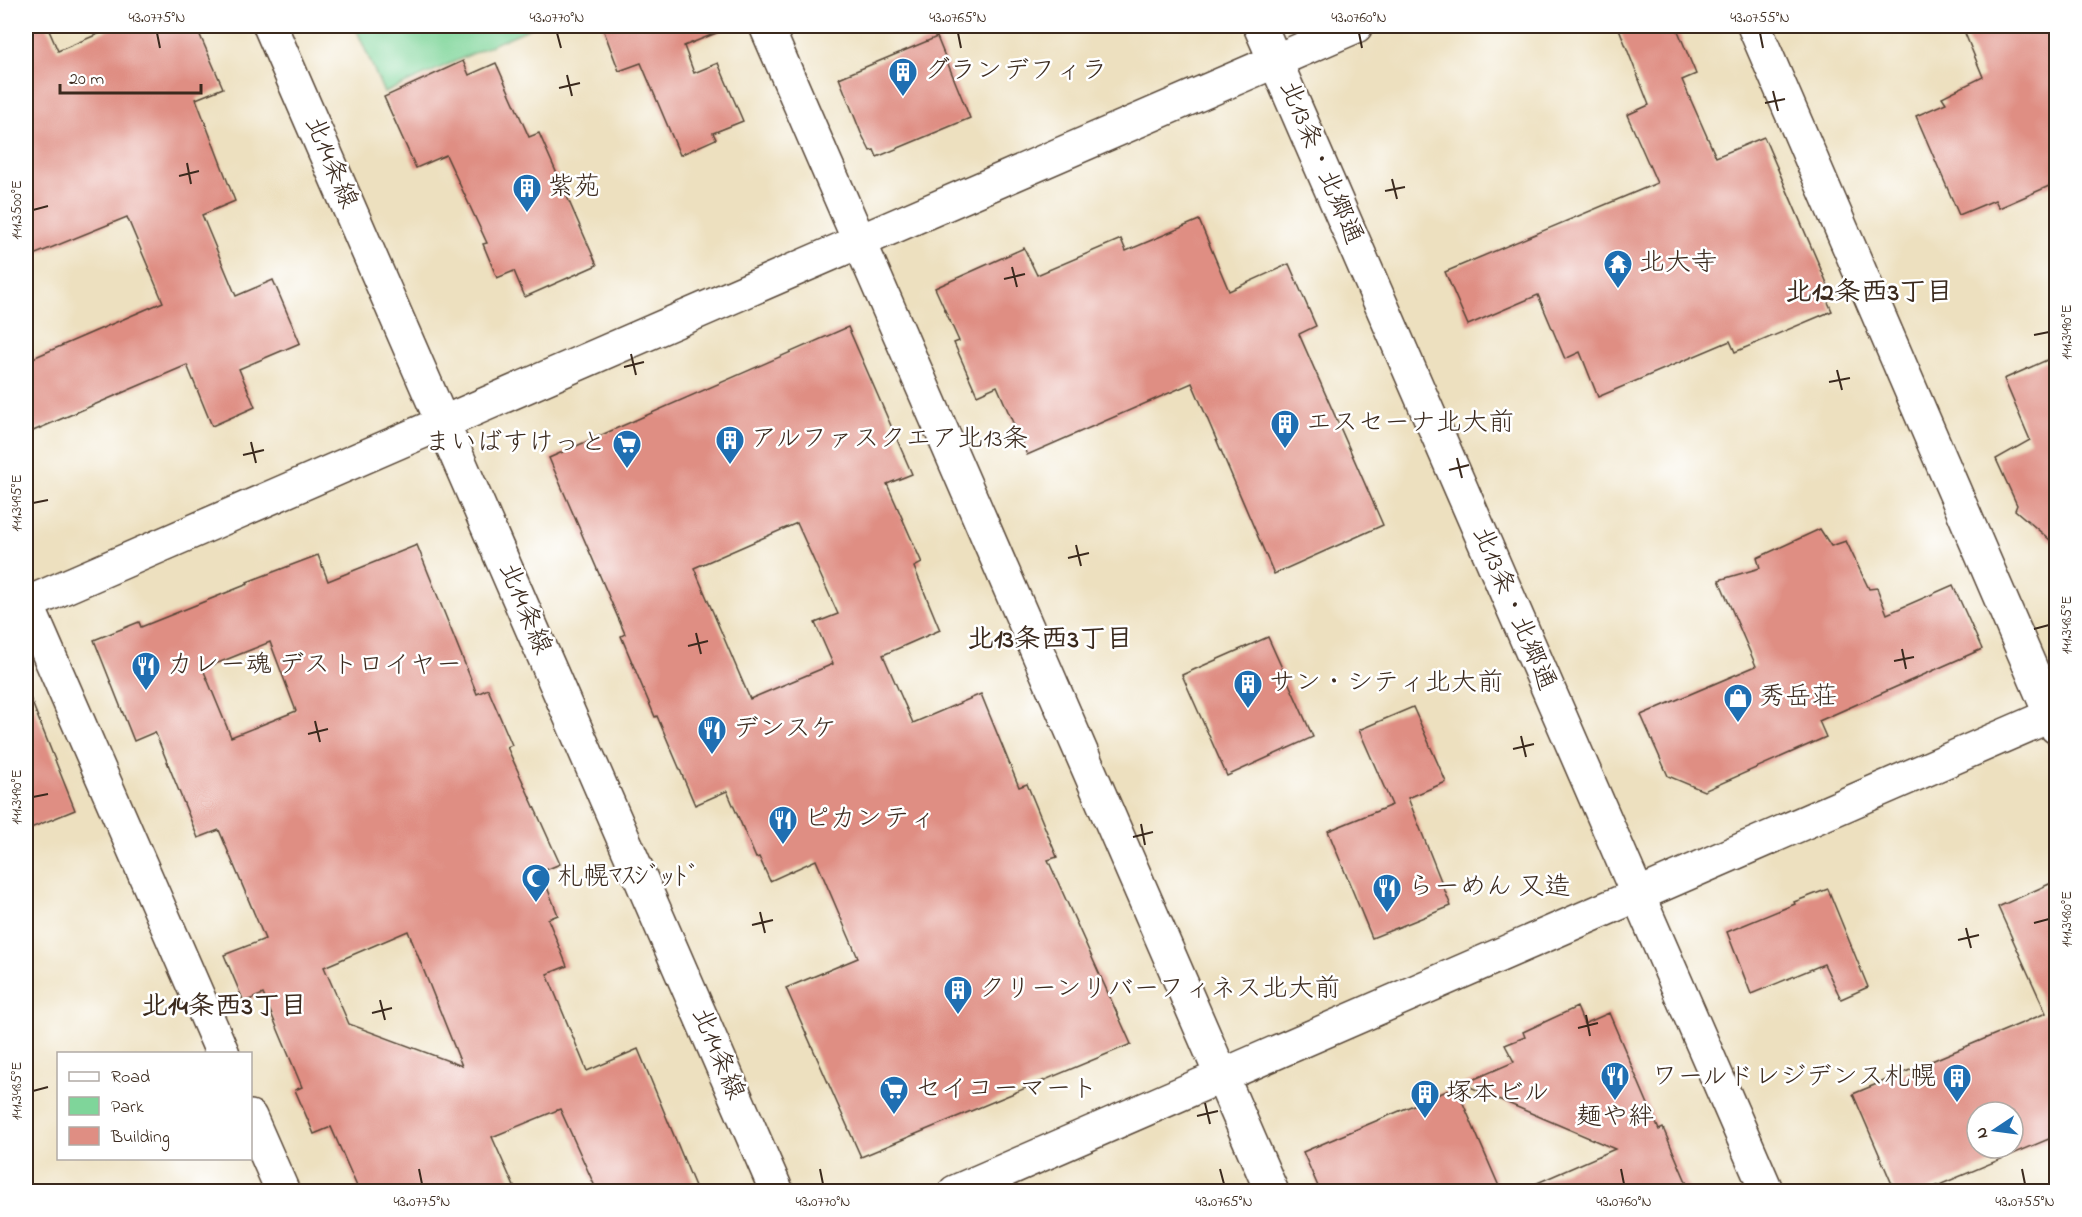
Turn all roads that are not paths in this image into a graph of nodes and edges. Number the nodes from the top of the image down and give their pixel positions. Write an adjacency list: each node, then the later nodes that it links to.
1 (270, 26): 8 (street, 北14条線)
2 (766, 26): 7 (street)
3 (1260, 26): 6 (street, 北13条・北郷通)
4 (1356, 26): 6 (street)
5 (1754, 26): 10 (street)
6 (1275, 61): 7 (street); 11 (street, 北13条・北郷通)
7 (861, 242): 8 (street); 13 (street)
8 (442, 421): 9 (street); 16 (street, 北14条線)
9 (26, 603): 12 (street)
10 (2055, 718): 11 (street)
11 (1637, 896): 13 (street); 19 (street, 北13条・北郷通)
12 (223, 1052)
13 (1221, 1076): 17 (street); 18 (street)
14 (252, 1121): 15 (street)
15 (283, 1191)
16 (777, 1191)
17 (955, 1191)
18 (1272, 1191)
19 (1767, 1191)

